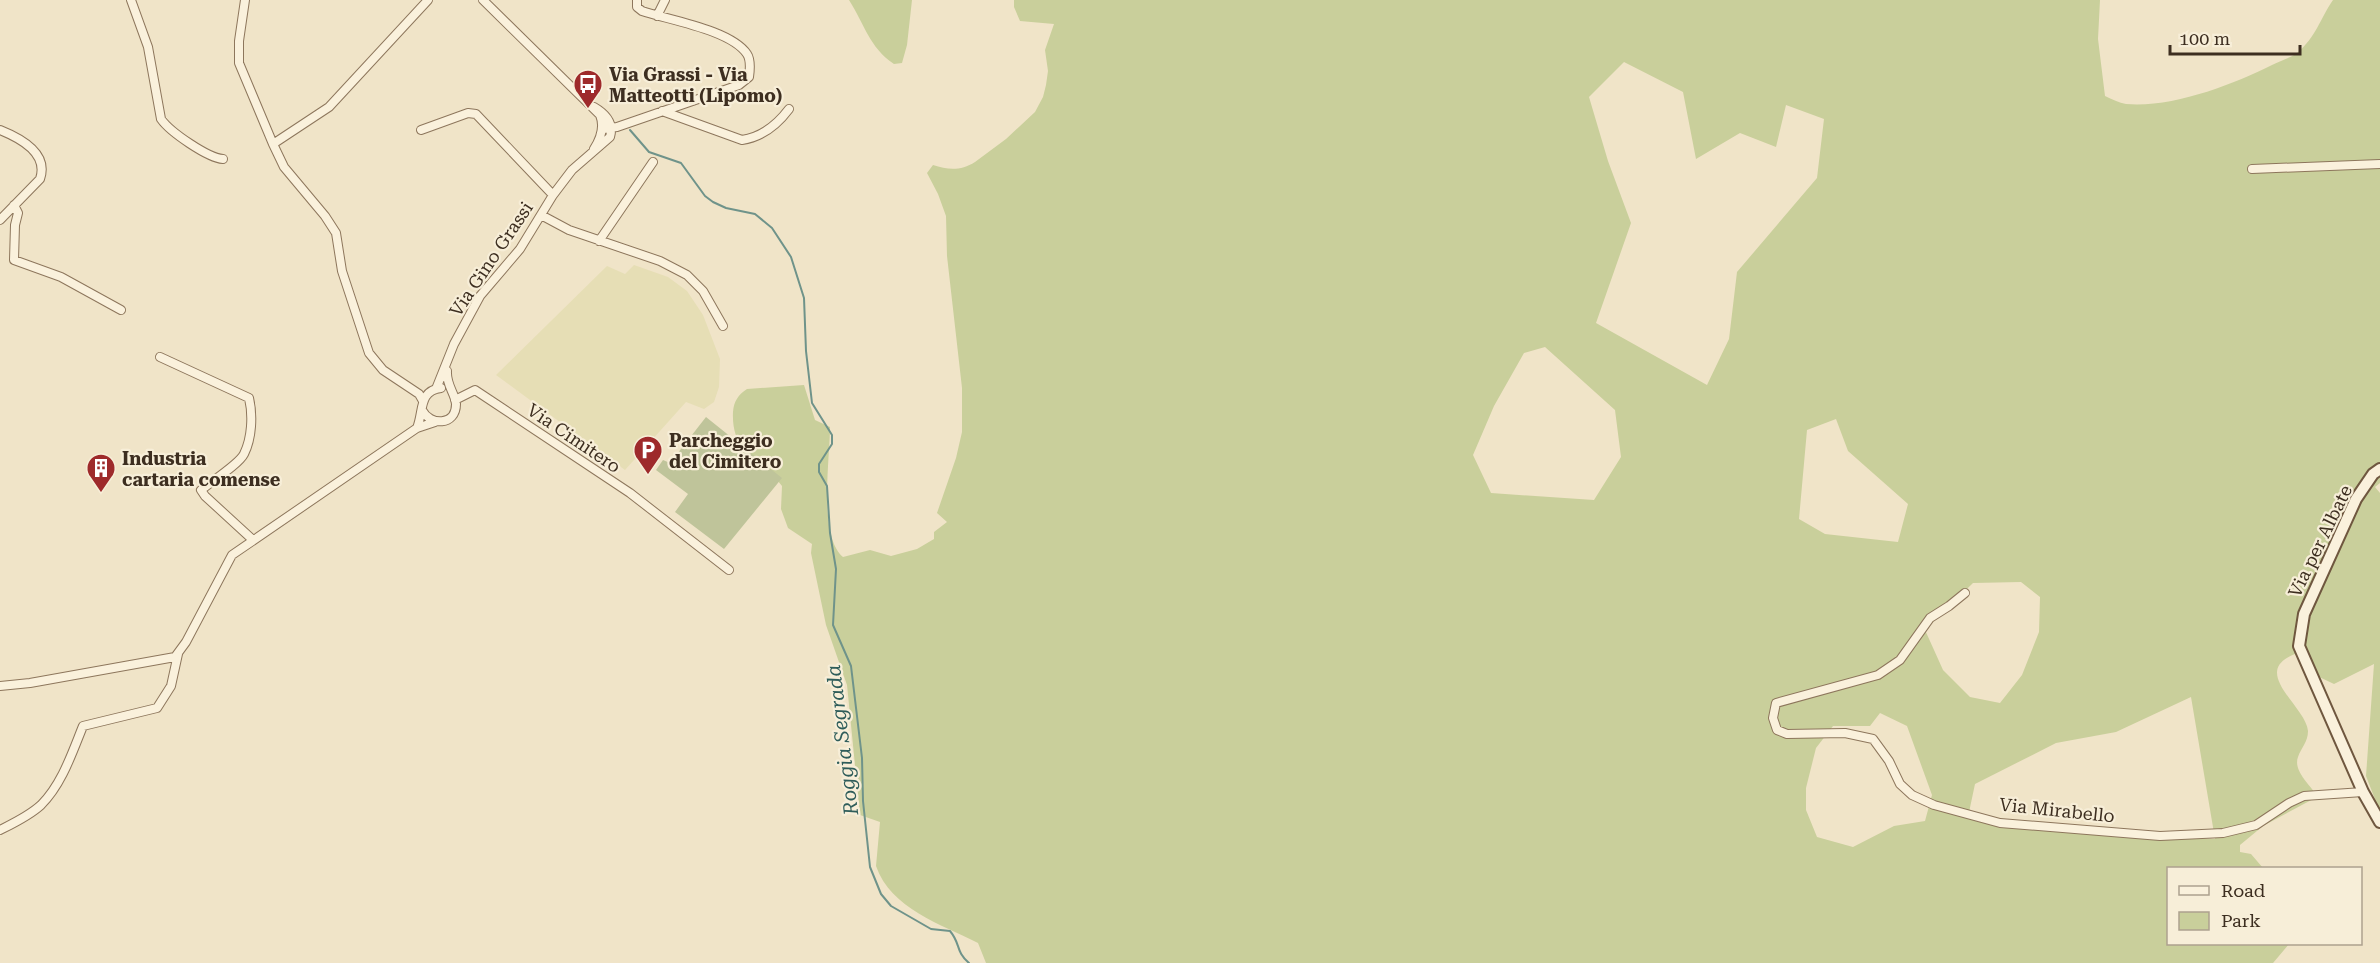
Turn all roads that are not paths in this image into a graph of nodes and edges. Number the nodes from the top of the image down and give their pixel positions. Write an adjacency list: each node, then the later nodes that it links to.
1 (131, 0): 17 (street)
2 (245, 0): 15 (street)
3 (428, 0): 15 (street)
4 (483, 0): 8 (street)
5 (637, 0): 7 (street)
6 (665, 0): 7 (street)
7 (657, 16): 10 (street)
8 (594, 107): 12 (street); 13 (street)
9 (789, 109): 10 (street)
10 (661, 111): 13 (street)
11 (0, 129): 22 (street)
12 (602, 129): 13 (street); 16 (street, Via Gino Grassi)
13 (611, 129): 16 (street, Via Gino Grassi)
14 (421, 130): 21 (street)
15 (273, 144): 31 (street)
16 (590, 155): 21 (street, Via Gino Grassi)
17 (223, 159)
18 (653, 162): 25 (street)
19 (2380, 164): 20 (street)
20 (2252, 169)
21 (553, 195): 23 (street, Via Gino Grassi)
22 (14, 205): 24 (street); 26 (street)
23 (541, 215): 25 (street); 29 (street, Via Gino Grassi)
24 (0, 220)
25 (599, 241): 27 (street)
26 (121, 309)
27 (723, 326)
28 (160, 357): 37 (street)
29 (449, 358): 30 (street, Via Gino Grassi); 32 (street, Via Gino Grassi)
30 (436, 389): 31 (street); 32 (street)
31 (422, 396): 33 (street)
32 (453, 397): 34 (street); 38 (street, Via Cimitero)
33 (422, 410): 34 (street); 35 (street)
34 (435, 422): 35 (street)
35 (417, 428): 37 (street)
36 (2380, 469): 42 (street, Via per Albate)
37 (254, 540): 40 (street)
38 (729, 570)
39 (1965, 593): 42 (street, Via Mirabello)
40 (178, 654): 41 (street); 44 (street)
41 (0, 686)
42 (2363, 792): 43 (street)
43 (2380, 822)
44 (0, 830)

